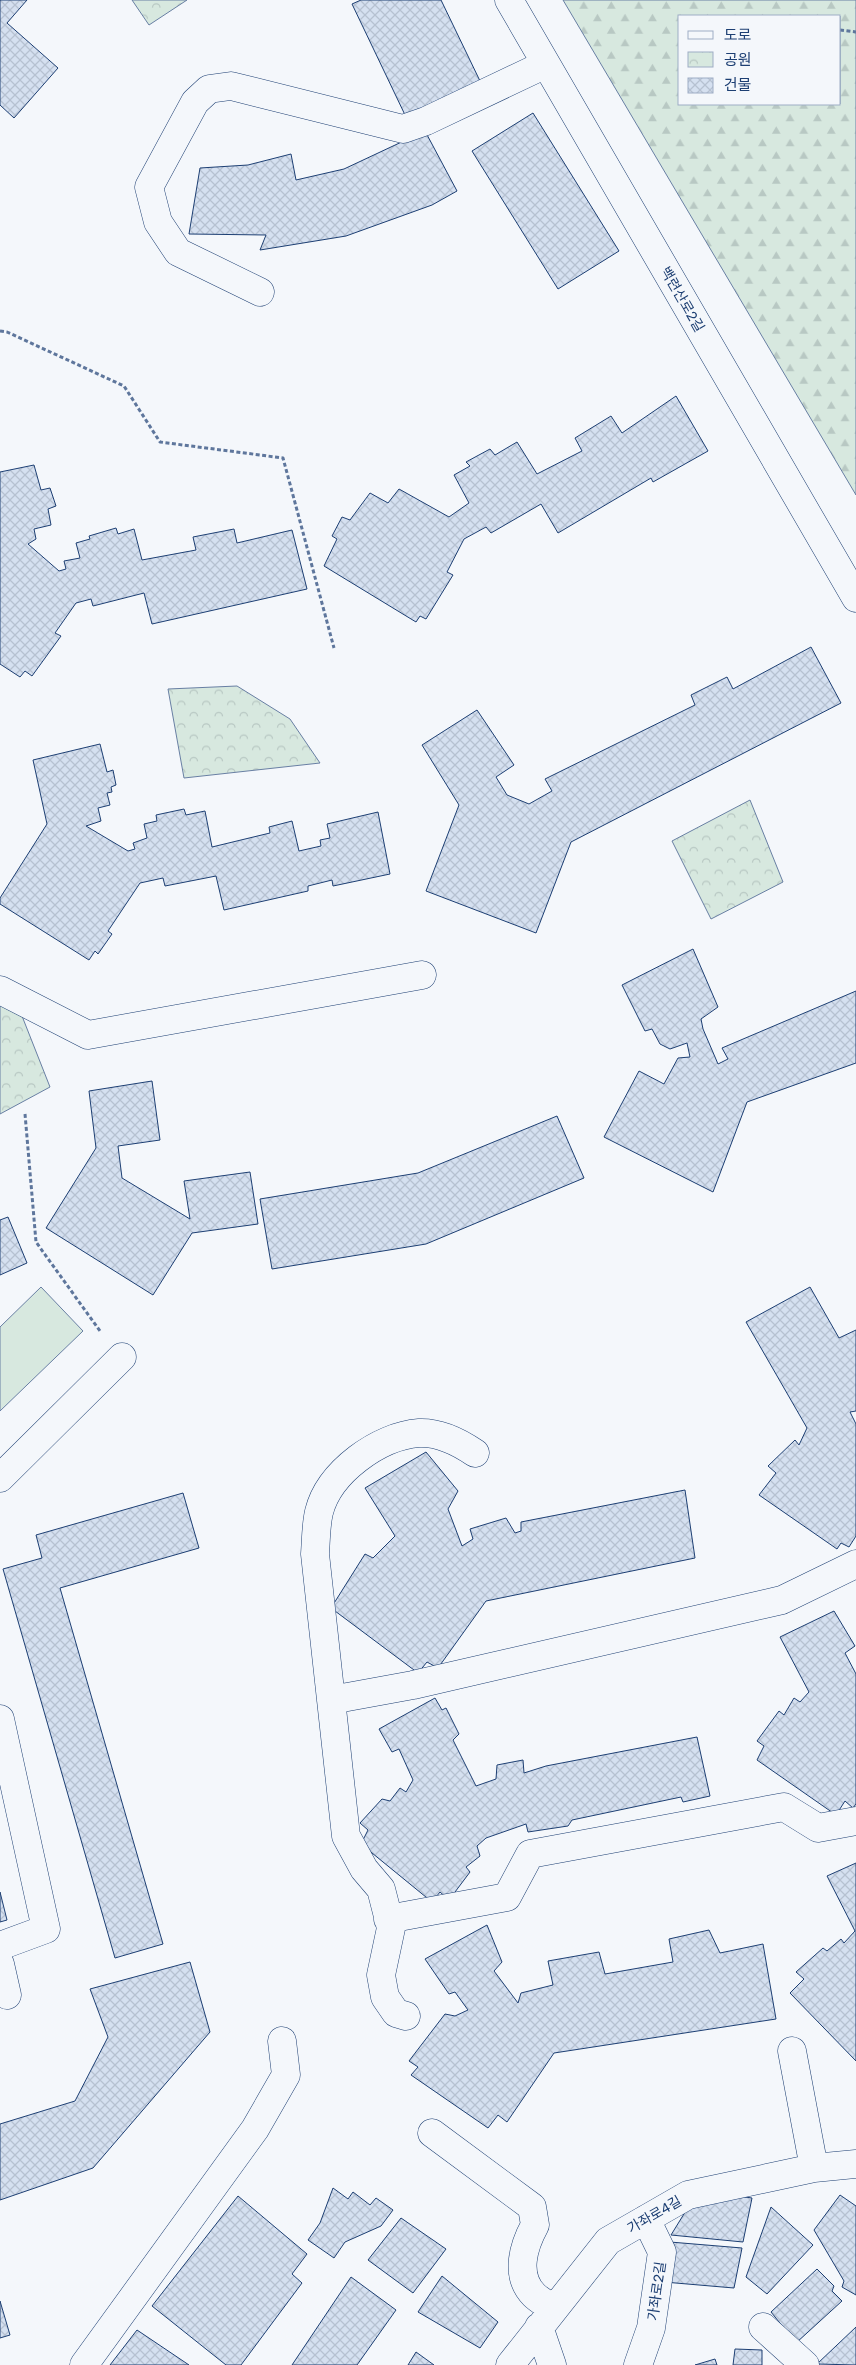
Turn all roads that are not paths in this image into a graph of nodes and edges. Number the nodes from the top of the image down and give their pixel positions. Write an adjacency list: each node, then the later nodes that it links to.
1 (509, 0): 2 (street, 백련산로2길)
2 (546, 64): 3 (street); 4 (street, 백련산로2길)
3 (260, 292)
4 (856, 598)
5 (422, 975): 6 (street)
6 (0, 990)
7 (122, 1357): 9 (street)
8 (475, 1453): 11 (street)
9 (0, 1478)
10 (856, 1564): 11 (street)
11 (331, 1700): 14 (street)
12 (0, 1719): 15 (street)
13 (856, 1821): 14 (street)
14 (388, 1919): 18 (street)
15 (0, 1946)
16 (0, 1964): 17 (street)
17 (7, 1995)
18 (406, 2016)
19 (282, 2041): 27 (street)
20 (792, 2051): 22 (street)
21 (432, 2133): 25 (street)
22 (814, 2168): 23 (street, 가좌로4길); 24 (street, 가좌로4길)
23 (852, 2170)
24 (646, 2219): 25 (street, 가좌로4길); 30 (street, 가좌로2길)
25 (546, 2318): 28 (street, 가좌로4길); 29 (street)
26 (764, 2327): 31 (street)
27 (84, 2365)
28 (510, 2365)
29 (552, 2365)
30 (638, 2365)
31 (805, 2365)

